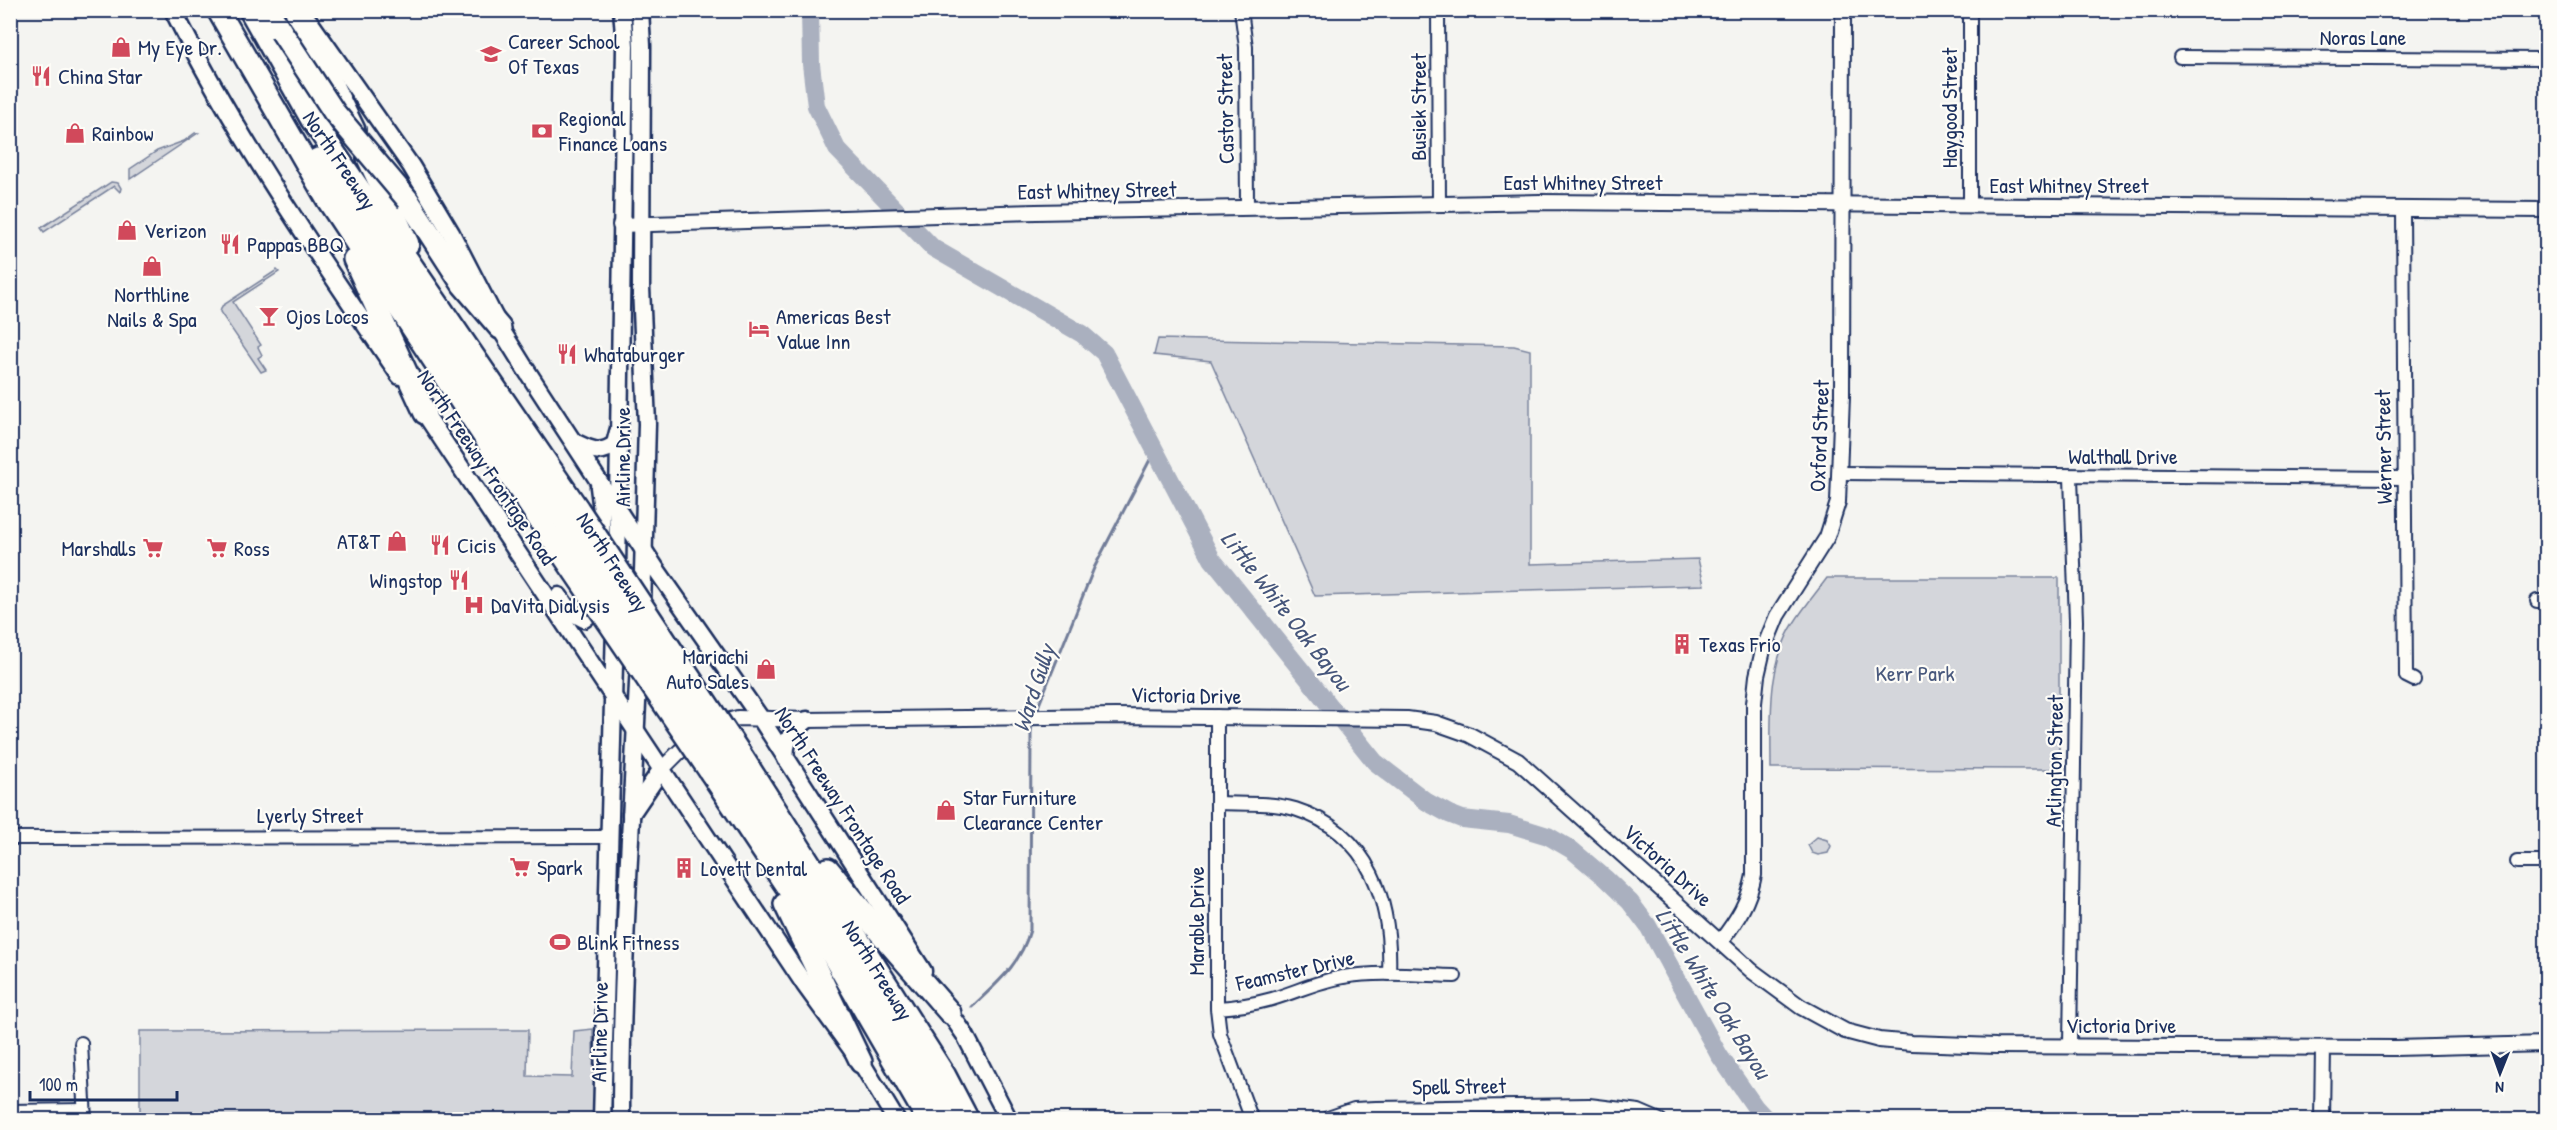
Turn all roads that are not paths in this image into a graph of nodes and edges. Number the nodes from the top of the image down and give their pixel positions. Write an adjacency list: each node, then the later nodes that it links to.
1 (173, 10): 30 (main road, North Freeway Frontage Road)
2 (218, 10): 17 (highway, North Freeway)
3 (232, 10): 38 (highway, North Freeway)
4 (250, 10): 26 (highway, North Freeway)
5 (268, 10): 29 (highway, bridge)
6 (622, 10): 13 (main road, Airline Drive)
7 (640, 10): 14 (main road, Airline Drive)
8 (1241, 10): 21 (street, Castor Street)
9 (1438, 10): 18 (street, Busiek Street)
10 (1843, 10): 19 (street, Oxford Street)
11 (1970, 10): 20 (street, Haygood Street)
12 (296, 11): 26 (highway); 29 (main road, North Freeway Frontage Road)
13 (625, 46): 14 (main road); 25 (main road, Airline Drive)
14 (642, 46): 24 (main road, Airline Drive)
15 (2180, 57): 16 (street, Noras Lane)
16 (2547, 59)
17 (327, 199): 30 (highway); 38 (highway, North Freeway)
18 (1439, 204): 19 (street, East Whitney Street); 21 (street, East Whitney Street)
19 (1843, 204): 20 (street, East Whitney Street); 33 (street, Oxford Street)
20 (1970, 205): 22 (street, East Whitney Street)
21 (1247, 207): 24 (street, East Whitney Street)
22 (2403, 209): 23 (street, East Whitney Street); 35 (street, Werner Street)
23 (2547, 210)
24 (641, 224): 25 (street, East Whitney Street); 28 (main road, Airline Drive)
25 (620, 225): 27 (main road, Airline Drive)
26 (430, 294): 38 (highway, North Freeway)
27 (620, 313): 28 (main road); 31 (main road, Airline Drive)
28 (641, 313): 40 (main road, Airline Drive)
29 (500, 328): 32 (main road, North Freeway Frontage Road)
30 (425, 413): 39 (main road, North Freeway Frontage Road)
31 (619, 428): 32 (main road); 37 (main road, Airline Drive)
32 (572, 441): 36 (main road, North Freeway Frontage Road)
33 (1841, 473): 34 (street, Walthall Drive); 61 (street, Oxford Street)
34 (2071, 477): 35 (street, Walthall Drive); 69 (street, Arlington Street)
35 (2405, 478): 41 (street, Werner Street)
36 (599, 482): 37 (main road, North Freeway Frontage Road); 39 (main road)
37 (619, 512): 40 (main road, North Freeway Frontage Road); 42 (main road, Airline Drive)
38 (562, 519): 48 (highway, North Freeway, bridge); 48 (highway, North Freeway, bridge)
39 (515, 548): 42 (main road, North Freeway Frontage Road)
40 (645, 551): 44 (main road, North Freeway Frontage Road); 46 (main road, Airline Drive)
41 (2414, 680)
42 (613, 695): 46 (main road, North Freeway Frontage Road); 55 (main road, Airline Drive)
43 (1217, 716): 45 (street, Victoria Drive); 53 (street, Marable Drive); 61 (street, Victoria Drive)
44 (761, 719): 45 (street, Victoria Drive); 47 (main road, North Freeway Frontage Road); 49 (street, Victoria Drive)
45 (807, 720): 47 (main road)
46 (636, 731): 49 (main road, North Freeway Frontage Road); 54 (main road, Airline Drive)
47 (786, 759): 66 (main road, North Freeway Frontage Road)
48 (725, 762): 50 (highway, North Freeway); 59 (highway, North Freeway); 78 (highway, North Freeway)
49 (661, 770): 51 (main road, North Freeway Frontage Road); 52 (main road)
50 (763, 787): 66 (highway); 79 (highway, North Freeway)
51 (676, 793): 52 (main road); 71 (main road, North Freeway Frontage Road)
52 (641, 800): 54 (main road)
53 (1217, 803): 62 (street); 65 (street, Marable Drive)
54 (631, 814): 60 (main road, Airline Drive)
55 (610, 837): 56 (street, Lyerly Street); 60 (main road); 64 (main road, Airline Drive)
56 (10, 838)
57 (2517, 862): 58 (street)
58 (2547, 862)
59 (773, 866): 71 (highway); 77 (highway, North Freeway)
60 (629, 877): 64 (main road, Airline Drive)
61 (1721, 941): 69 (street, Victoria Drive)
62 (1389, 974): 63 (street, Feamster Drive); 65 (street, Feamster Drive)
63 (1455, 976)
64 (615, 981): 74 (main road, Airline Drive); 75 (main road, Airline Drive)
65 (1217, 1008): 81 (street, Marable Drive)
66 (950, 1013): 80 (main road, North Freeway Frontage Road)
67 (81, 1043): 73 (street)
68 (2547, 1044): 70 (street, Victoria Drive)
69 (2070, 1046): 70 (street, Victoria Drive)
70 (2323, 1048): 84 (street)
71 (861, 1062): 76 (main road, North Freeway Frontage Road)
72 (10, 1111): 73 (street)
73 (84, 1115)
74 (602, 1119)
75 (621, 1119)
76 (896, 1119)
77 (928, 1119)
78 (947, 1119)
79 (968, 1119)
80 (1009, 1119)
81 (1252, 1119)
82 (1322, 1119): 83 (street, Spell Street)
83 (1660, 1119)
84 (2322, 1119)

